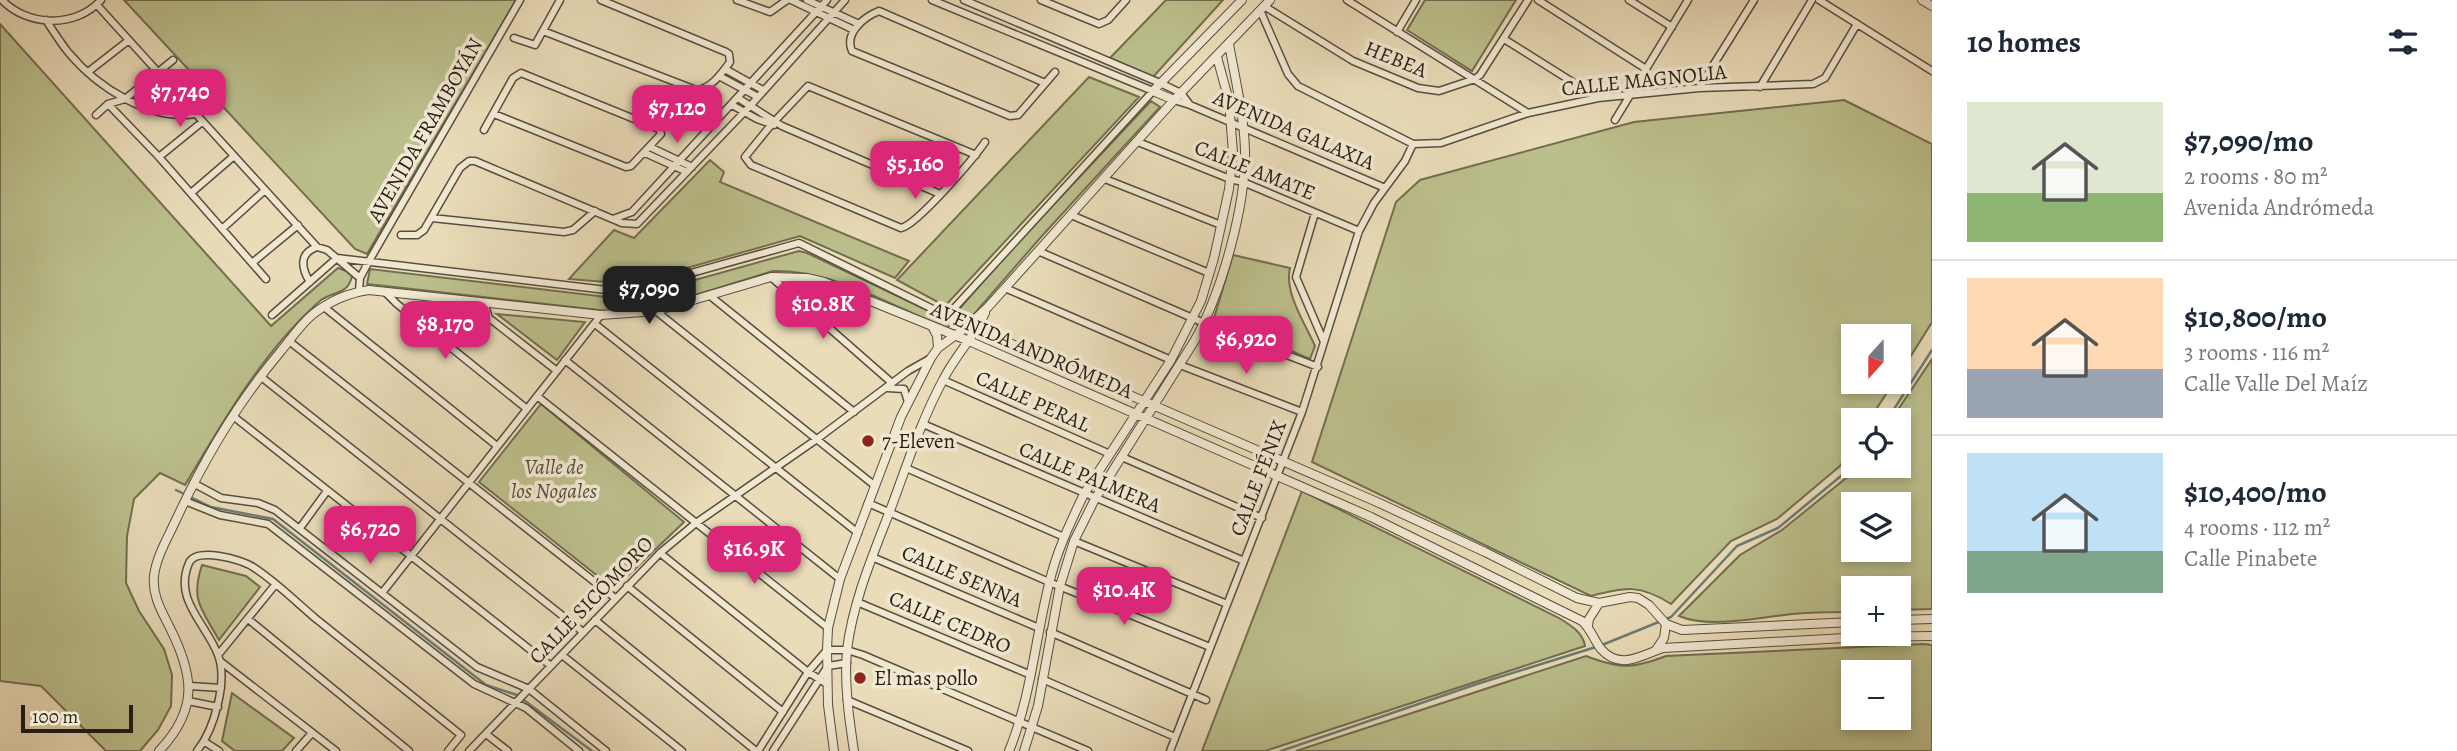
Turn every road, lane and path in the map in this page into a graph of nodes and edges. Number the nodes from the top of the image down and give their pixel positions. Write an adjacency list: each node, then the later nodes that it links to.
1 (2, 0): 30 (street)
2 (520, 0): 107 (street, AVENIDA FRAMBOYÁN)
3 (560, 0): 34 (street)
4 (601, 0): 42 (street)
5 (737, 0): 6 (street)
6 (789, 0): 28 (street)
7 (807, 0): 28 (street)
8 (827, 0): 28 (street)
9 (845, 0): 29 (street)
10 (932, 0): 57 (street, AVENIDA GALAXIA)
11 (964, 0): 51 (street, AVENIDA GALAXIA)
12 (1041, 0): 13 (street)
13 (1126, 0)
14 (1242, 0): 51 (street)
15 (1347, 0): 35 (street)
16 (1416, 0): 35 (street)
17 (1528, 0): 37 (street)
18 (1538, 0): 43 (street)
19 (1629, 0): 33 (street)
20 (1688, 0): 33 (street)
21 (1754, 0): 54 (street)
22 (1812, 0): 53 (street)
23 (1819, 0): 31 (street)
24 (1922, 0): 27 (street)
25 (99, 2): 30 (street); 38 (street)
26 (1264, 5): 39 (street); 49 (street, HEBEA); 80 (street)
27 (1932, 6)
28 (818, 10): 29 (street); 52 (street)
29 (830, 15): 32 (street); 56 (street)
30 (46, 20): 45 (street)
31 (1857, 24): 44 (street); 53 (street, CALLE MAGNOLIA)
32 (856, 27): 50 (street); 50 (street)
33 (1672, 27): 43 (street)
34 (544, 31): 36 (street); 48 (street)
35 (1397, 32): 49 (street)
36 (514, 38)
37 (1504, 39): 49 (street); 62 (street)
38 (129, 40): 45 (street); 46 (street)
39 (1229, 44): 40 (street); 76 (street)
40 (1217, 57): 59 (street); 74 (street)
41 (173, 60): 46 (street)
42 (725, 69): 48 (street); 52 (street)
43 (1646, 69): 60 (street)
44 (1932, 71)
45 (88, 72): 63 (street)
46 (160, 72): 63 (street); 69 (street)
47 (1055, 72): 50 (street)
48 (719, 76): 55 (street)
49 (1475, 79): 68 (street)
50 (1045, 83)
51 (1160, 83): 57 (street); 59 (street, AVENIDA GALAXIA)
52 (751, 84): 55 (street); 56 (street)
53 (1760, 86): 54 (street, CALLE MAGNOLIA)
54 (1699, 88): 60 (street, CALLE MAGNOLIA)
55 (746, 90): 58 (street); 61 (street)
56 (763, 90): 58 (street)
57 (1153, 91): 59 (street, AVENIDA GALAXIA); 124 (street)
58 (758, 96): 66 (street)
59 (1177, 97): 74 (street, AVENIDA GALAXIA); 79 (street)
60 (1629, 97): 62 (street, CALLE MAGNOLIA); 72 (street)
61 (738, 98): 65 (street); 66 (street)
62 (1598, 98): 68 (street, CALLE MAGNOLIA)
63 (125, 99): 64 (street); 69 (street)
64 (108, 104): 71 (street); 84 (street)
65 (732, 105): 67 (street); 85 (street)
66 (751, 105): 67 (street); 75 (street)
67 (744, 111): 75 (street); 86 (street)
68 (1528, 113): 80 (street, CALLE MAGNOLIA)
69 (196, 114): 73 (street)
70 (494, 114): 77 (street); 81 (street); 81 (street)
71 (96, 115)
72 (1615, 120)
73 (202, 122): 83 (street); 84 (street)
74 (1232, 123): 76 (street, AVENIDA GALAXIA); 88 (street)
75 (776, 124): 82 (street); 93 (street); 93 (street)
76 (1243, 127): 89 (street); 90 (street, AVENIDA GALAXIA)
77 (484, 130)
78 (985, 142): 82 (street)
79 (1138, 142): 87 (street); 88 (street, CALLE AMATE)
80 (1413, 144): 90 (street, CALLE FÉNIX)
81 (648, 150): 85 (street)
82 (976, 155): 93 (street)
83 (234, 156): 91 (street); 92 (street)
84 (159, 157): 92 (street)
85 (678, 164): 86 (street); 98 (street)
86 (690, 170): 98 (street)
87 (1105, 179): 96 (street); 100 (street)
88 (1230, 180): 89 (street, CALLE AMATE); 100 (street)
89 (1243, 182): 95 (street, CALLE AMATE); 126 (street)
90 (1385, 188): 102 (street, CALLE FÉNIX)
91 (265, 190): 99 (street); 101 (street)
92 (191, 193): 101 (street)
93 (940, 194)
94 (595, 211): 97 (street); 97 (street); 98 (street)
95 (1315, 213): 102 (street, CALLE AMATE); 134 (street)
96 (1071, 215): 105 (street); 109 (street)
97 (432, 218): 103 (street)
98 (613, 219)
99 (298, 225): 104 (street); 108 (street)
100 (1221, 225): 109 (street)
101 (222, 229): 108 (street)
102 (1359, 231): 134 (street, CALLE FÉNIX)
103 (401, 235)
104 (317, 247): 106 (street); 113 (street)
105 (1038, 251): 114 (street); 125 (street)
106 (337, 258): 107 (street, AVENIDA ANDRÓMEDA); 111 (street); 113 (street)
107 (369, 261): 111 (street, AVENIDA FRAMBOYÁN); 124 (street, AVENIDA ANDRÓMEDA)
108 (252, 263): 112 (street)
109 (1209, 273): 125 (street)
110 (771, 277): 117 (street, AVENIDA ANDRÓMEDA); 128 (street, AVENIDA ANDRÓMEDA); 144 (street)
111 (360, 278): 116 (street, AVENIDA FRAMBOYÁN)
112 (265, 279)
113 (310, 282): 122 (street)
114 (1006, 288): 120 (street); 138 (street)
115 (384, 290): 116 (street, AVENIDA ANDRÓMEDA); 118 (street, AVENIDA ANDRÓMEDA); 149 (street)
116 (359, 291): 119 (street, AVENIDA ANDRÓMEDA)
117 (709, 295): 121 (street, AVENIDA ANDRÓMEDA); 150 (street)
118 (484, 302): 123 (street, AVENIDA ANDRÓMEDA); 141 (street)
119 (324, 307): 132 (street, AVENIDA ANDRÓMEDA); 157 (street)
120 (988, 307): 129 (street); 130 (street)
121 (656, 311): 123 (street, AVENIDA ANDRÓMEDA); 156 (street)
122 (272, 315)
123 (601, 316): 127 (street)
124 (947, 316): 129 (street, AVENIDA ANDRÓMEDA)
125 (1193, 318): 126 (street); 138 (street)
126 (1204, 323): 139 (street); 140 (street)
127 (595, 324): 137 (street); 161 (street)
128 (932, 326): 131 (street, AVENIDA ANDRÓMEDA); 135 (street)
129 (968, 326): 130 (street, AVENIDA ANDRÓMEDA); 131 (street)
130 (978, 329): 133 (street); 146 (street, AVENIDA ANDRÓMEDA)
131 (954, 335): 133 (street, AVENIDA ANDRÓMEDA); 135 (street)
132 (289, 341): 142 (street, AVENIDA ANDRÓMEDA); 164 (street)
133 (969, 341): 143 (street); 152 (street, AVENIDA ANDRÓMEDA)
134 (1324, 342): 140 (street, CALLE FÉNIX)
135 (938, 348): 136 (street)
136 (931, 358): 144 (street, CALLE SICÓMORO); 147 (street)
137 (565, 360): 141 (street); 169 (street)
138 (1171, 360): 146 (street)
139 (1180, 365): 148 (street); 151 (street)
140 (1318, 367): 151 (street, CALLE FÉNIX)
141 (557, 371): 145 (street)
142 (260, 376): 153 (street, AVENIDA ANDRÓMEDA); 175 (street)
143 (943, 380): 155 (street); 158 (street, CALLE PERAL)
144 (889, 386): 147 (street); 150 (street, CALLE SICÓMORO)
145 (537, 396): 149 (street); 176 (street)
146 (1144, 400): 148 (street, AVENIDA ANDRÓMEDA); 152 (street)
147 (908, 404): 165 (street)
148 (1154, 405): 154 (street); 160 (street, AVENIDA ANDRÓMEDA)
149 (527, 409): 157 (street)
150 (854, 412): 156 (street, CALLE SICÓMORO)
151 (1301, 412): 160 (street, CALLE FÉNIX)
152 (1135, 414): 154 (street, AVENIDA ANDRÓMEDA); 158 (street)
153 (233, 416): 166 (street, AVENIDA ANDRÓMEDA); 167 (street)
154 (1147, 419): 159 (street); 163 (street, AVENIDA ANDRÓMEDA)
155 (923, 424): 162 (street); 168 (street, CALLE PALMERA)
156 (817, 439): 161 (street, CALLE SICÓMORO); 165 (street)
157 (497, 446): 164 (street)
158 (1110, 454): 168 (street)
159 (1122, 457): 171 (street); 174 (street)
160 (1284, 461): 163 (street, CALLE FÉNIX); 193 (street, AVENIDA ANDRÓMEDA)
161 (776, 467): 169 (street, CALLE SICÓMORO); 178 (street)
162 (906, 468): 173 (street); 179 (street)
163 (1278, 475): 174 (street, CALLE FÉNIX); 201 (street, AVENIDA ANDRÓMEDA)
164 (469, 480): 175 (street); 191 (street)
165 (874, 485): 172 (street)
166 (192, 486): 170 (street, AVENIDA ANDRÓMEDA); 177 (street)
167 (327, 491): 177 (street); 182 (street)
168 (1084, 494): 171 (street, CALLE PALMERA); 179 (street)
169 (737, 496): 176 (street, CALLE SICÓMORO); 185 (street)
170 (185, 499): 220 (street, AVENIDA ANDRÓMEDA); 227 (street)
171 (1095, 499): 180 (street); 184 (street, CALLE PALMERA)
172 (868, 503): 173 (street); 178 (street)
173 (890, 511): 183 (street); 186 (street)
174 (1262, 517): 184 (street, CALLE FÉNIX)
175 (440, 518): 182 (street); 204 (street)
176 (696, 523): 181 (street, CALLE SICÓMORO); 202 (street)
177 (300, 528): 190 (street)
178 (858, 533): 185 (street)
179 (1064, 537): 186 (street)
180 (1074, 541): 189 (street); 194 (street)
181 (660, 553): 188 (street, CALLE SICÓMORO); 216 (street)
182 (411, 556): 190 (street); 214 (street)
183 (872, 557): 192 (street); 203 (street, CALLE SENNA)
184 (1244, 561): 194 (street, CALLE FÉNIX)
185 (840, 579): 202 (street)
186 (1049, 582): 189 (street); 203 (street)
187 (275, 585): 196 (street); 212 (street); 242 (street)
188 (627, 586): 191 (street, CALLE SICÓMORO); 229 (street)
189 (1060, 586): 205 (street); 207 (street)
190 (382, 593): 222 (street)
191 (615, 598): 197 (street, CALLE SICÓMORO)
192 (856, 602): 209 (street); 217 (street, CALLE CEDRO)
193 (1599, 603): 200 (street); 201 (street)
194 (1227, 604): 207 (street, CALLE FÉNIX)
195 (1932, 619): 198 (street)
196 (248, 620): 212 (street); 241 (street)
197 (595, 620): 204 (street, CALLE SICÓMORO); 248 (street)
198 (1911, 620)
199 (1841, 622): 200 (street)
200 (1666, 624): 210 (street)
201 (1588, 626): 210 (street)
202 (828, 628): 208 (street)
203 (1039, 628): 217 (street)
204 (583, 632): 211 (street, CALLE SICÓMORO)
205 (1050, 632): 218 (street); 223 (street)
206 (1932, 636): 210 (street)
207 (1210, 647): 223 (street, CALLE FÉNIX)
208 (827, 650): 209 (street); 215 (street); 216 (street)
209 (847, 650): 213 (street); 230 (street)
210 (1655, 651)
211 (562, 655): 214 (street, CALLE SICÓMORO); 247 (street)
212 (219, 658): 221 (street); 232 (street)
213 (847, 663): 215 (street); 224 (street)
214 (551, 666): 222 (street, CALLE SICÓMORO)
215 (828, 666): 219 (street)
216 (808, 672): 219 (street); 229 (street)
217 (1031, 675): 230 (street)
218 (1042, 679): 231 (street); 234 (street)
219 (823, 681): 249 (street); 250 (street)
220 (190, 686): 221 (street); 226 (street, AVENIDA ANDRÓMEDA)
221 (221, 688): 228 (street)
222 (528, 691): 227 (street, CALLE SICÓMORO); 246 (street)
223 (1192, 694): 225 (street); 234 (street, CALLE FÉNIX)
224 (847, 700): 251 (street); 252 (street)
225 (1206, 700)
226 (188, 701): 228 (street); 236 (street, AVENIDA ANDRÓMEDA)
227 (518, 701): 233 (street, CALLE SICÓMORO); 245 (street)
228 (218, 707): 235 (street)
229 (783, 712): 248 (street)
230 (1020, 723): 231 (street); 253 (street)
231 (1032, 727): 254 (street); 255 (street)
232 (312, 733): 239 (street); 240 (street)
233 (486, 734): 243 (street, CALLE SICÓMORO); 244 (street)
234 (1175, 737): 256 (street, CALLE FÉNIX)
235 (205, 741): 237 (street); 238 (street)
236 (159, 751)
237 (197, 751)
238 (219, 751)
239 (296, 751)
240 (336, 751)
241 (410, 751)
242 (448, 751)
243 (469, 751)
244 (508, 751)
245 (579, 751)
246 (606, 751)
247 (682, 751)
248 (757, 751)
249 (773, 751)
250 (834, 751)
251 (854, 751)
252 (968, 751)
253 (1009, 751)
254 (1024, 751)
255 (1088, 751)
256 (1170, 751)

